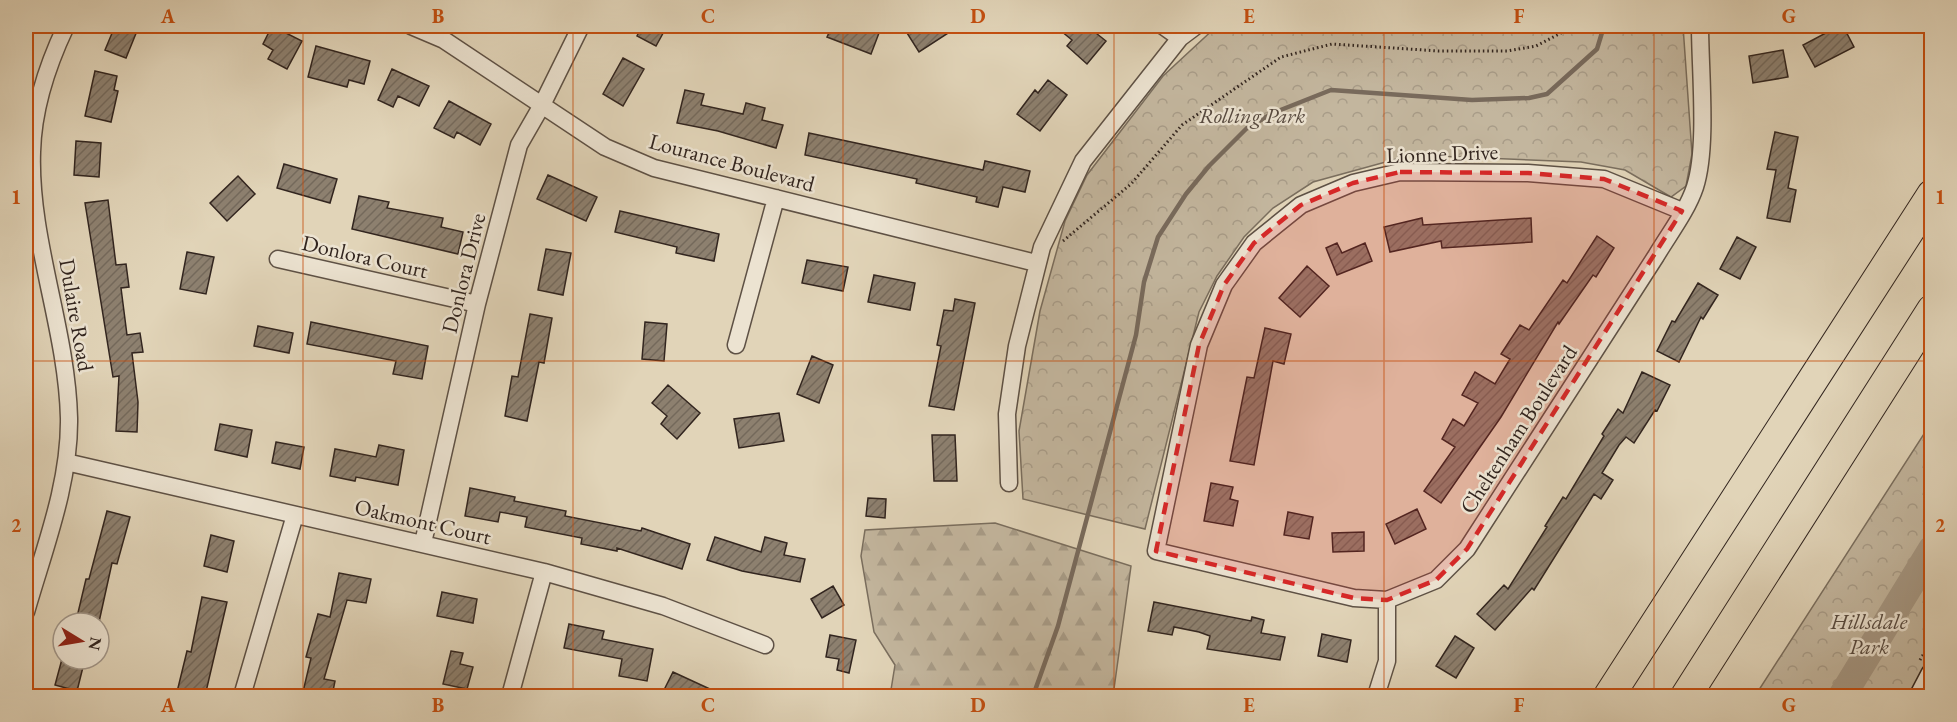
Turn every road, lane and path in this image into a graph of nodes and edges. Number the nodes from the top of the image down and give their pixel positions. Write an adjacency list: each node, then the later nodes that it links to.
1 (66, 26): 19 (street, Dulaire Road)
2 (411, 26): 9 (street, Lourance Boulevard)
3 (581, 26): 9 (street, Donlora Drive)
4 (1162, 26): 8 (street)
5 (1196, 26): 8 (street)
6 (1563, 26): 13 (path)
7 (1700, 26): 12 (street, Cheltenham Boulevard)
8 (1180, 38): 13 (street)
9 (542, 105): 11 (street, Lourance Boulevard); 16 (street, Donlora Drive)
10 (1932, 195): 32 (highway)
11 (776, 198): 15 (street, Lourance Boulevard); 18 (street)
12 (1682, 211): 23 (street, Lionne Drive); 25 (street, Cheltenham Boulevard)
13 (1042, 247): 15 (street)
14 (278, 260): 16 (street, Donlora Court)
15 (1036, 263): 20 (street)
16 (477, 304): 22 (street, Donlora Drive)
17 (1932, 310): 33 (highway)
18 (736, 345)
19 (66, 462): 21 (street, Oakmont Court); 26 (street, Dulaire Road)
20 (1009, 483)
21 (295, 515): 22 (street, Oakmont Court); 29 (street)
22 (423, 543): 24 (street, Oakmont Court)
23 (1156, 551): 25 (street, Cheltenham Boulevard)
24 (544, 572): 27 (street, Oakmont Court); 30 (street)
25 (1387, 600): 31 (street)
26 (26, 612)
27 (765, 645)
28 (1932, 675): 34 (street)
29 (242, 696)
30 (510, 696)
31 (1376, 696)
32 (1609, 696)
33 (1686, 696)
34 (1921, 696)

